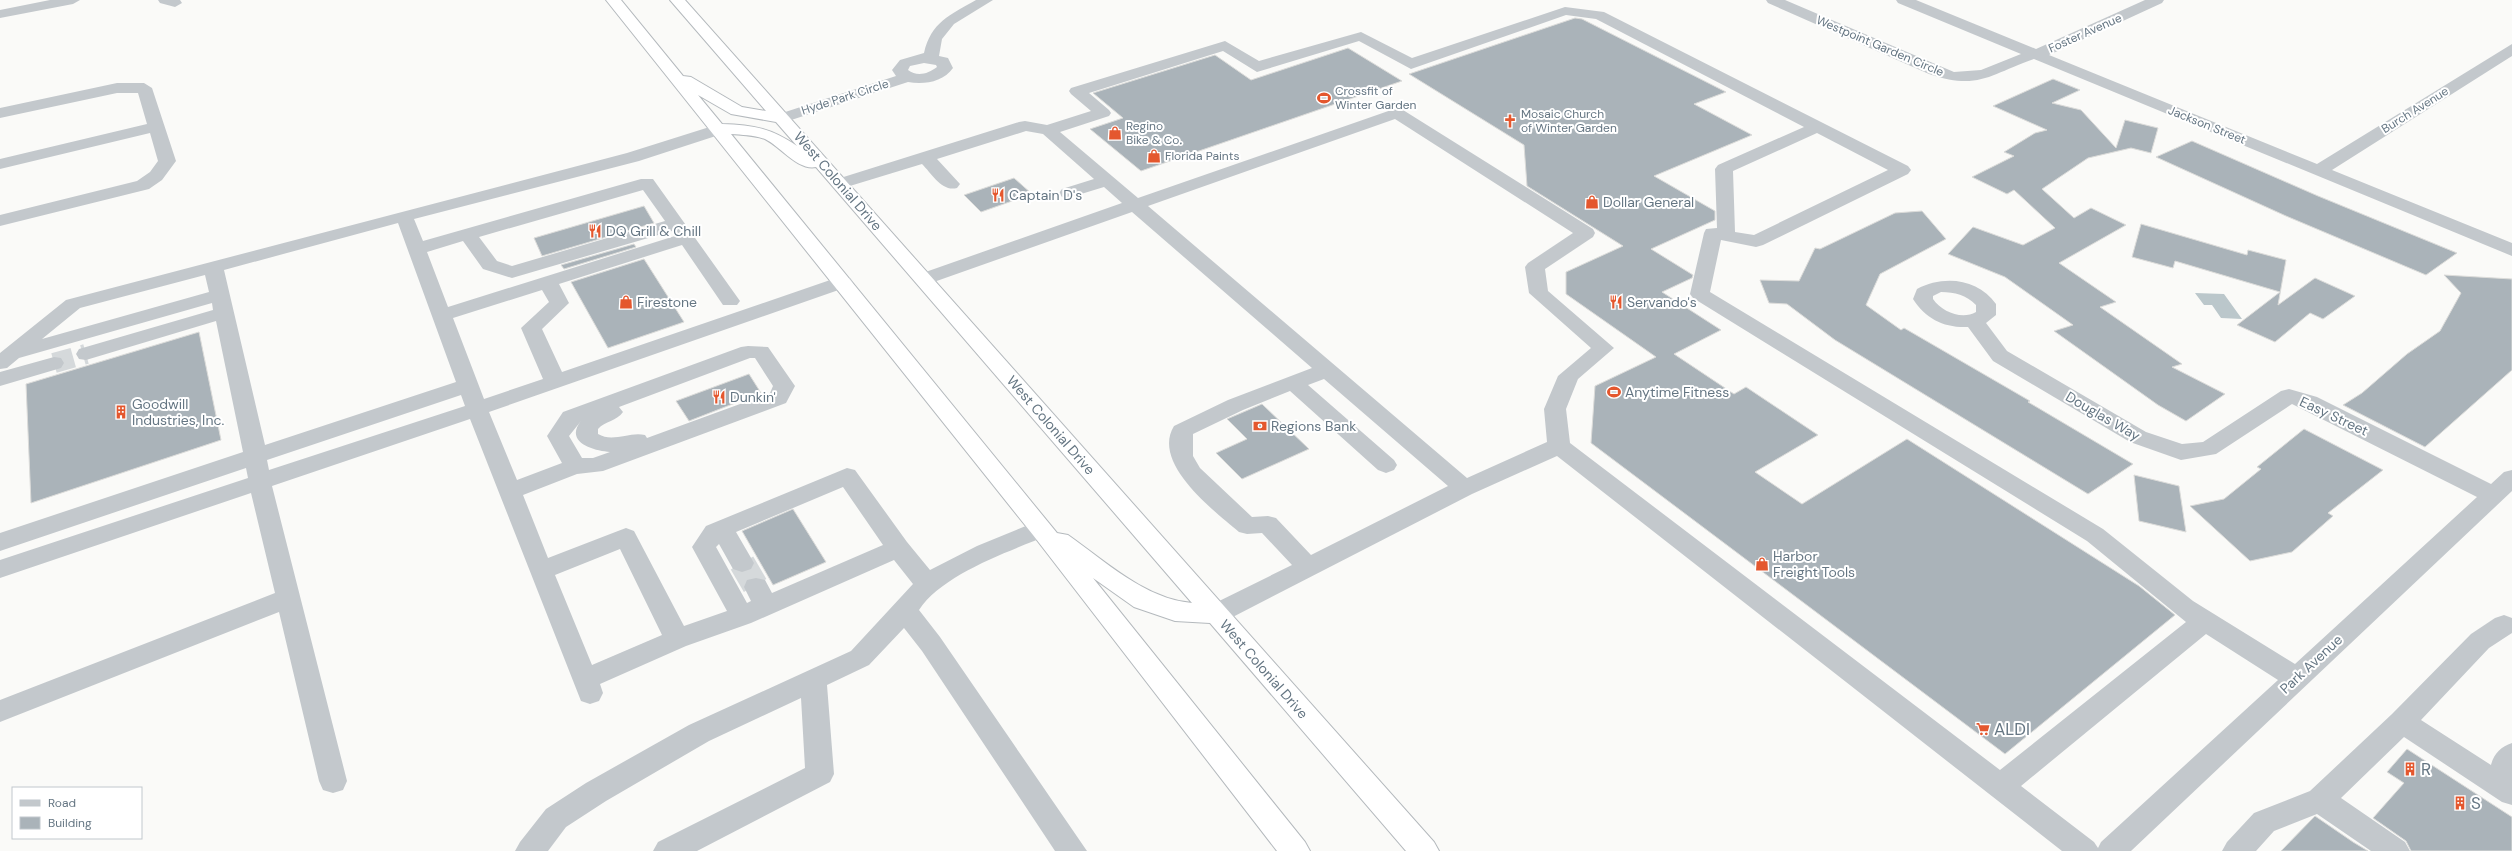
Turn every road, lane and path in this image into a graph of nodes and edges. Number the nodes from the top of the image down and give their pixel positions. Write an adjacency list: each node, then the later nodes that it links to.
1 (73, 0): 9 (street)
2 (613, 0): 12 (highway)
3 (677, 0): 14 (highway, West Colonial Drive)
4 (998, 0): 8 (street)
5 (1773, 0): 11 (street, Westpoint Garden Circle)
6 (1903, 0): 11 (street, Jackson Street)
7 (2157, 0): 11 (street, Foster Avenue)
8 (973, 2): 14 (street, Hyde Park Circle)
9 (0, 14)
10 (2512, 49): 21 (street, Burch Avenue)
11 (2034, 55): 21 (street, Jackson Street)
12 (668, 70): 14 (highway); 17 (highway)
13 (0, 113): 15 (street)
14 (778, 113): 23 (highway, West Colonial Drive)
15 (156, 127): 20 (street); 30 (street)
16 (1817, 127): 18 (street); 33 (street); 33 (street)
17 (719, 129): 23 (highway); 25 (street); 39 (highway)
18 (1048, 130): 19 (street); 22 (street)
19 (925, 157): 23 (street); 24 (street)
20 (0, 164)
21 (2318, 171): 35 (street, Jackson Street)
22 (1107, 180): 26 (street); 27 (street)
23 (838, 182): 37 (highway, West Colonial Drive)
24 (952, 184)
25 (519, 186): 28 (street); 29 (street)
26 (1068, 193)
27 (1134, 204): 37 (street); 50 (street); 58 (street)
28 (404, 216): 34 (street); 36 (street)
29 (532, 216): 31 (street); 32 (street)
30 (0, 220)
31 (681, 231): 32 (street); 38 (street); 40 (street)
32 (467, 234): 34 (street)
33 (1726, 235): 80 (street)
34 (416, 249): 43 (street)
35 (2512, 250)
36 (213, 266): 41 (street); 47 (street)
37 (924, 279): 78 (highway, West Colonial Drive)
38 (548, 282): 43 (street); 52 (street)
39 (843, 282): 42 (street); 68 (highway)
40 (730, 301): 42 (street); 45 (street)
41 (221, 304): 46 (street); 47 (street); 59 (street)
42 (765, 309): 45 (street)
43 (442, 315): 54 (street)
44 (1974, 321): 56 (street, Douglas Way)
45 (715, 326): 52 (street)
46 (86, 354)
47 (6, 358)
48 (768, 362): 55 (street); 55 (street); 60 (street)
49 (54, 363): 51 (street)
50 (1327, 370): 53 (street); 64 (street)
51 (0, 379)
52 (555, 381): 57 (street)
53 (1293, 383): 61 (street); 72 (street)
54 (468, 386): 57 (street); 59 (street)
55 (783, 388): 60 (street)
56 (2289, 396): 66 (street, Easy Street)
57 (476, 409): 63 (street); 65 (street)
58 (1559, 446): 64 (street); 89 (street)
59 (255, 457): 63 (street); 69 (street)
60 (575, 466): 65 (street)
61 (1386, 466)
62 (2512, 478): 66 (street, Park Avenue)
63 (260, 482): 73 (street); 76 (street)
64 (1464, 488): 72 (street)
65 (510, 491): 74 (street)
66 (2487, 500): 83 (street, Park Avenue)
67 (722, 528): 70 (street); 71 (street); 79 (street)
68 (1041, 529): 75 (street); 78 (highway); 95 (highway)
69 (0, 542)
70 (898, 548): 75 (street); 79 (street)
71 (742, 563)
72 (1309, 568): 78 (street)
73 (0, 570)
74 (542, 570): 82 (street); 82 (street)
75 (929, 586): 77 (street)
76 (289, 598): 85 (street); 88 (street)
77 (905, 611): 84 (street); 94 (street)
78 (1216, 614): 96 (highway, West Colonial Drive)
79 (742, 616): 82 (street)
80 (2205, 621): 83 (street); 89 (street)
81 (2509, 624): 86 (street)
82 (677, 639)
83 (2296, 678): 98 (street, Park Avenue)
84 (813, 680): 92 (street); 93 (street)
85 (0, 711)
86 (2402, 722): 90 (street); 91 (street)
87 (2512, 755): 90 (street)
88 (333, 781)
89 (2000, 786): 97 (street)
90 (2507, 789)
91 (2320, 800): 99 (street); 100 (street)
92 (677, 849)
93 (530, 851)
94 (1072, 851)
95 (1295, 851)
96 (1424, 851)
97 (2084, 851)
98 (2111, 851)
99 (2237, 851)
100 (2395, 851)

